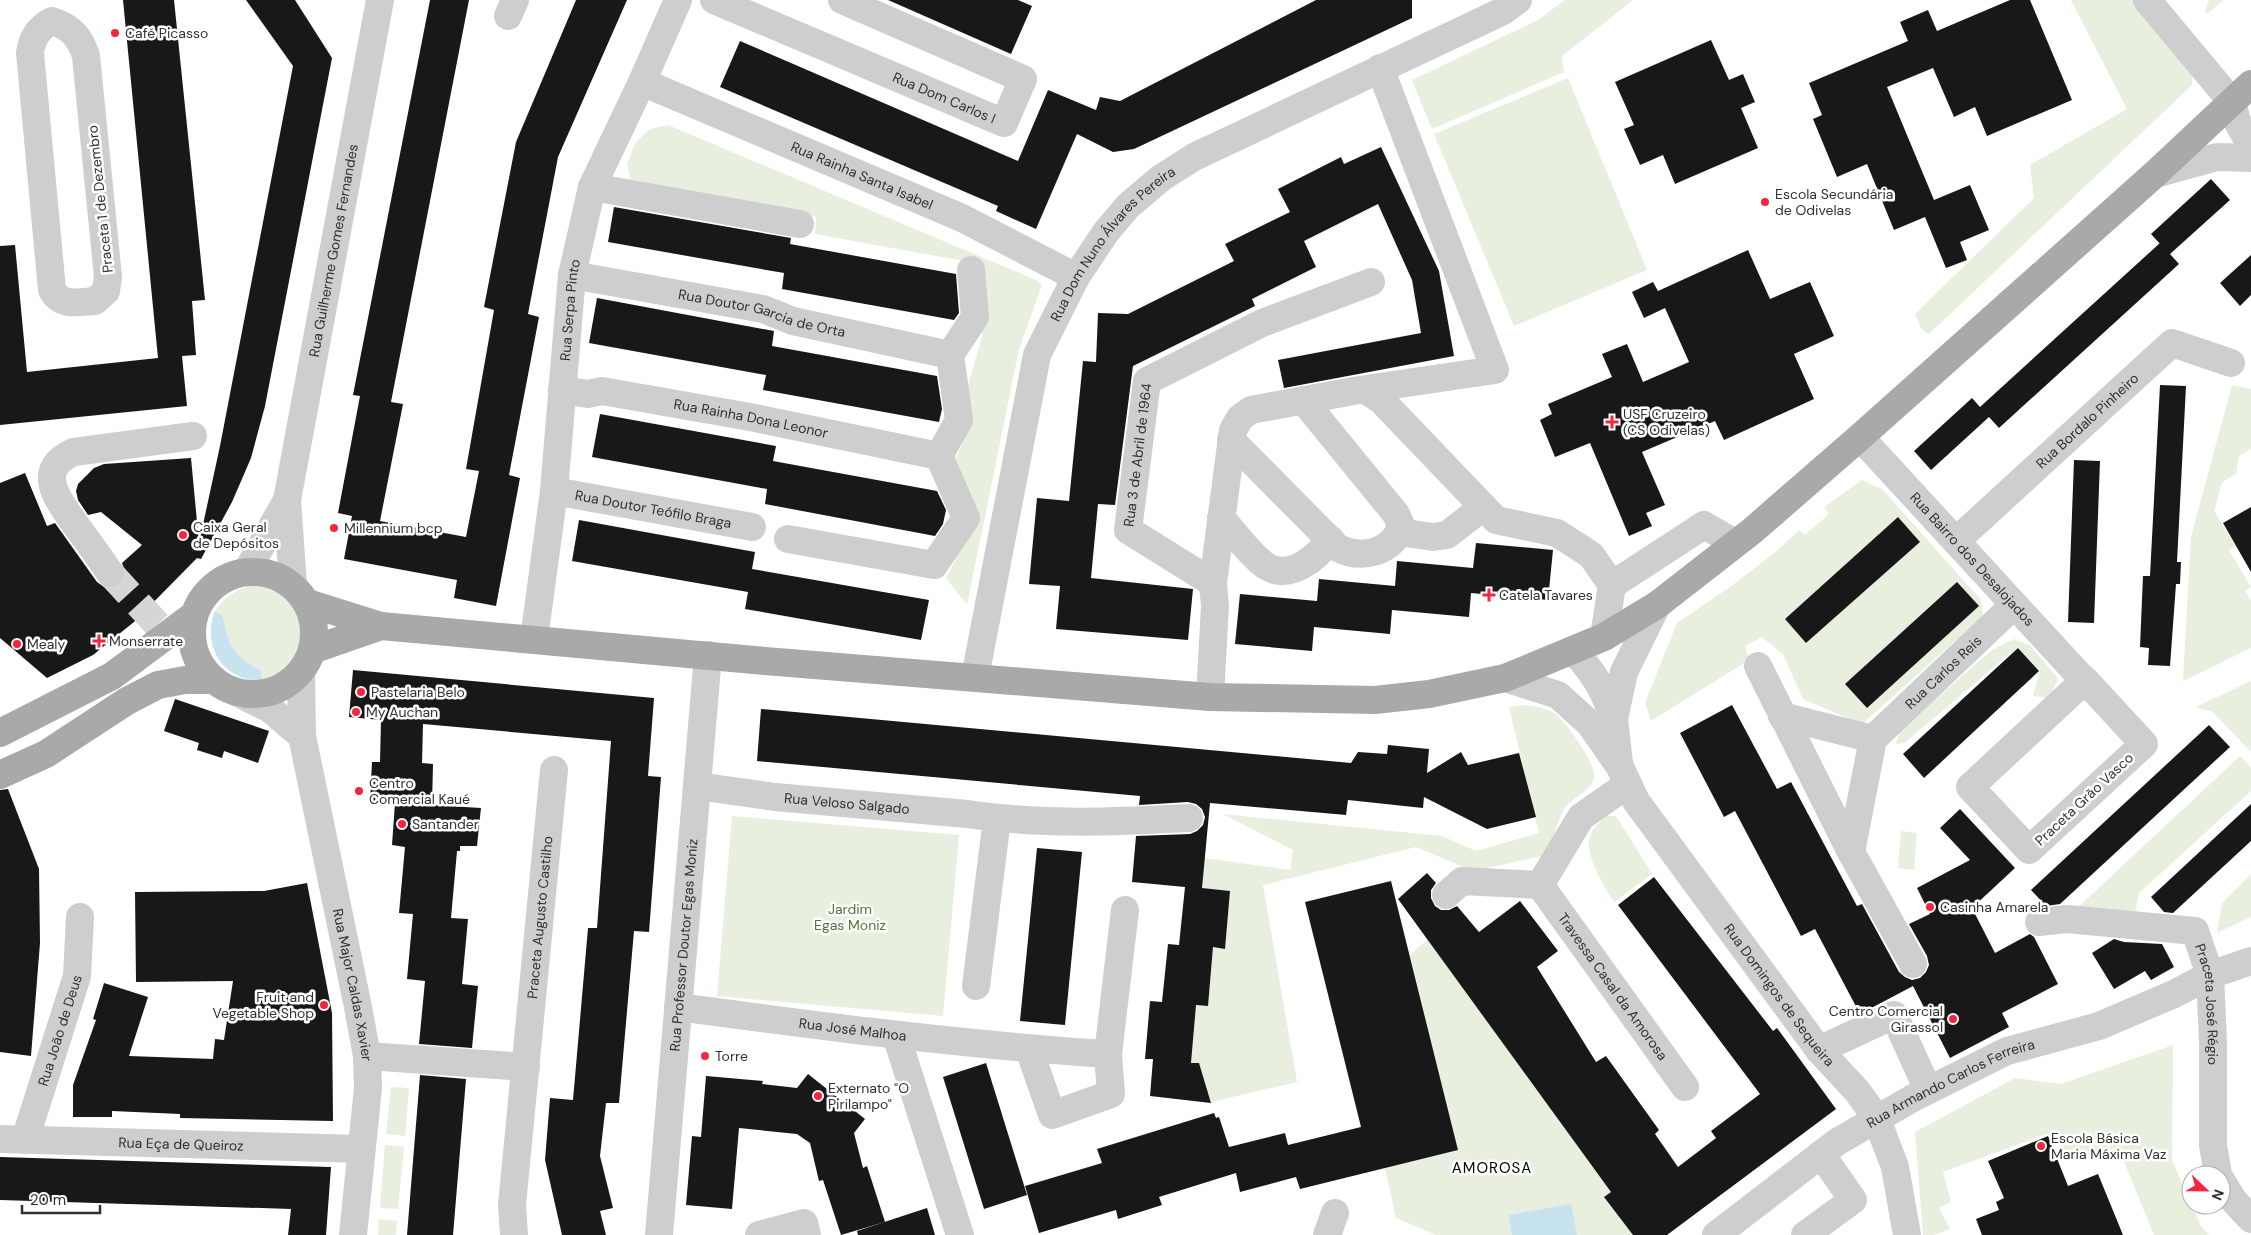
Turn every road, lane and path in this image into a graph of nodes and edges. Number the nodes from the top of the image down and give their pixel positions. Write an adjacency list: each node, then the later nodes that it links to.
1 (380, 0): 30 (street, Rua Guilherme Gomes Fernandes)
2 (678, 0): 9 (street, Rua Serpa Pinto)
3 (714, 0): 4 (street, Rua Dom Carlos I)
4 (842, 0)
5 (2146, 0): 10 (street)
6 (1506, 4): 8 (street, Rua Dom Nuno Álvares Pereira)
7 (52, 10): 7 (street, Praceta 1 de Dezembro)
8 (1380, 68): 18 (street, Rua Dom Nuno Álvares Pereira); 23 (street)
9 (642, 82): 14 (street, Rua Serpa Pinto); 18 (street, Rua Rainha Santa Isabel)
10 (2245, 100): 11 (street); 13 (main road)
11 (2251, 146)
12 (2251, 158): 13 (street)
13 (2155, 174): 26 (main road)
14 (592, 187): 15 (street); 17 (street, Rua Serpa Pinto)
15 (800, 224)
16 (971, 270): 20 (street)
17 (572, 275): 20 (street, Rua Doutor Garcia de Orta); 22 (street, Rua Serpa Pinto)
18 (1076, 277): 54 (street, Rua Dom Nuno Álvares Pereira)
19 (1370, 282): 41 (street, Rua 3 de Abril de 1964)
20 (950, 356): 28 (street)
21 (2231, 364): 37 (street, Rua Bordalo Pinheiro)
22 (562, 390): 28 (street, Rua Rainha Dona Leonor); 29 (street, Rua Serpa Pinto)
23 (1366, 390): 24 (street); 31 (street)
24 (1303, 400): 27 (street); 34 (street)
25 (193, 436): 40 (street)
26 (1860, 438): 37 (street, Rua Bairro dos Desalojados); 38 (main road)
27 (1232, 440): 32 (street); 36 (street)
28 (939, 456): 35 (street)
29 (554, 491): 33 (street, Rua Doutor Teófilo Braga); 49 (street, Rua Serpa Pinto)
30 (287, 500): 39 (street, Rua Guilherme Gomes Fernandes); 43 (street, Rua Guilherme Gomes Fernandes)
31 (1483, 507): 34 (street); 42 (street)
32 (1221, 518): 36 (street); 41 (street)
33 (752, 527)
34 (1399, 532): 36 (street)
35 (788, 539)
36 (1330, 539)
37 (1956, 541): 45 (street, Rua Bairro dos Desalojados)
38 (1735, 543): 42 (street); 44 (main road)
39 (247, 571): 43 (main road); 46 (main road)
40 (110, 572)
41 (1213, 583): 58 (street)
42 (1612, 585): 48 (street)
43 (300, 594): 47 (main road); 52 (main road)
44 (1657, 605): 48 (main road); 60 (street)
45 (2014, 605): 56 (street, Rua Bairro dos Desalojados); 63 (street, Rua Carlos Reis)
46 (194, 615): 57 (main road); 61 (main road)
47 (381, 626): 49 (main road); 52 (main road)
48 (1604, 637): 50 (main road)
49 (534, 639): 51 (main road)
50 (1574, 651): 55 (main road); 60 (street)
51 (708, 655): 54 (main road); 67 (street, Rua Professor Doutor Egas Moniz)
52 (307, 661): 57 (main road); 62 (street, Rua Major Caldas Xavier)
53 (1758, 666): 59 (street)
54 (975, 677): 58 (main road)
55 (1506, 678): 58 (main road); 60 (street)
56 (2085, 680): 56 (street, Praceta Grão Vasco)
57 (225, 686): 62 (street); 65 (main road)
58 (1210, 697)
59 (1782, 716): 63 (street); 70 (street)
60 (1602, 722): 66 (street)
61 (3, 730)
62 (302, 736): 85 (street, Rua Major Caldas Xavier)
63 (1873, 739): 70 (street)
64 (554, 770): 86 (street, Praceta Augusto Castilho)
65 (0, 775)
66 (1624, 776): 71 (street); 83 (street, Rua Domingos de Sequeira)
67 (697, 786): 68 (street, Rua Veloso Salgado); 80 (street, Rua Professor Doutor Egas Moniz)
68 (997, 818): 69 (street, Rua Veloso Salgado); 79 (street)
69 (1190, 818)
70 (1851, 852): 77 (street)
71 (1540, 885): 72 (street); 87 (street, Travessa Casal da Amorosa)
72 (1446, 895)
73 (1125, 910): 84 (street)
74 (80, 917): 90 (street, Rua João de Deus)
75 (2039, 922): 78 (street, Praceta José Régio)
76 (2251, 961): 78 (street, Rua Armando Carlos Ferreira)
77 (1913, 964)
78 (2210, 975): 88 (street, Rua Armando Carlos Ferreira); 93 (street, Praceta José Régio)
79 (976, 986)
80 (678, 1008): 81 (street, Rua José Malhoa); 98 (street, Rua Professor Doutor Egas Moniz)
81 (896, 1035): 82 (street, Rua José Malhoa); 101 (street)
82 (1029, 1049): 84 (street, Rua José Malhoa); 84 (street)
83 (1820, 1050): 88 (street); 89 (street, Rua Domingos de Sequeira)
84 (1108, 1054)
85 (367, 1056): 86 (street); 91 (street, Rua Major Caldas Xavier)
86 (526, 1067): 97 (street, Praceta Augusto Castilho)
87 (1685, 1087)
88 (1928, 1090): 89 (street, Rua Armando Carlos Ferreira)
89 (1876, 1117): 92 (street, Rua Armando Carlos Ferreira); 104 (street, Rua Domingos de Sequeira)
90 (12, 1139): 91 (street, Rua Eça de Queiroz)
91 (361, 1149): 96 (street, Rua Major Caldas Xavier)
92 (1821, 1154): 102 (street, Rua Armando Carlos Ferreira); 103 (street)
93 (2216, 1165)
94 (2231, 1196): 95 (street)
95 (2251, 1219)
96 (353, 1235)
97 (514, 1235)
98 (658, 1235)
99 (759, 1235): 100 (street)
100 (807, 1235)
101 (960, 1235)
102 (1716, 1235)
103 (1805, 1235)
104 (1907, 1235)

